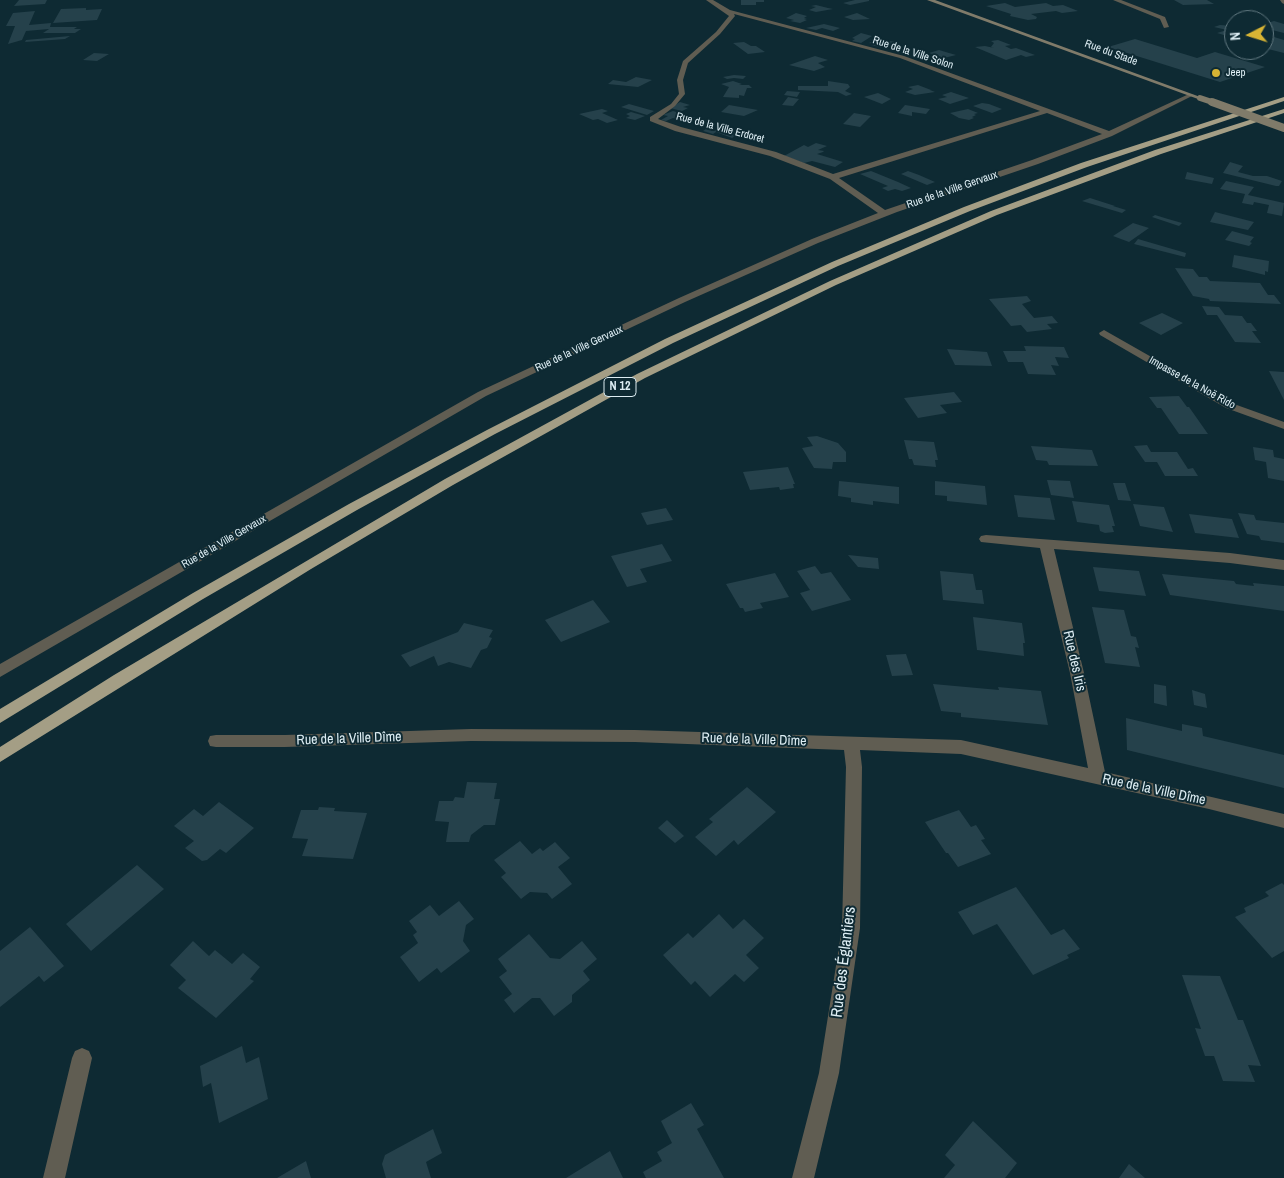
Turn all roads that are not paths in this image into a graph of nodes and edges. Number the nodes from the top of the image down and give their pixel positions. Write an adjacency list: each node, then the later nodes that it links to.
1 (709, 0): 4 (street, Rue de la Ville Solon)
2 (930, 0): 6 (main road, Rue du Stade)
3 (1116, 0): 5 (street)
4 (728, 11): 9 (street, Rue de la Ville Solon); 13 (street, Rue de la Ville Erdoret)
5 (1166, 27)
6 (1191, 95): 7 (main road, Rue du Stade); 12 (street, Rue de la Ville Gervaux)
7 (1200, 98): 11 (main road, Rue du Stade, bridge)
8 (1284, 99): 21 (highway, N 12)
9 (1047, 111): 12 (street, Rue de la Ville Solon); 13 (street)
10 (1284, 111): 24 (highway, N 12)
11 (1284, 128)
12 (1109, 134): 14 (street, Rue de la Ville Gervaux)
13 (833, 177): 14 (street, Rue de la Ville Erdoret)
14 (885, 214): 20 (street, Rue de la Ville Gervaux)
15 (1104, 333): 16 (street, Impasse de la Noë Rido)
16 (1284, 426)
17 (986, 539): 18 (street)
18 (1046, 544): 19 (street); 25 (street, Rue des Iris)
19 (1284, 564)
20 (0, 670)
21 (0, 717)
22 (216, 741): 23 (street, Rue de la Ville Dîme)
23 (850, 743): 25 (street, Rue de la Ville Dîme); 29 (street, Rue des Églantiers)
24 (0, 754)
25 (1098, 778): 26 (street, Rue de la Ville Dîme)
26 (1284, 821)
27 (82, 1058): 28 (street)
28 (54, 1178)
29 (803, 1178)

